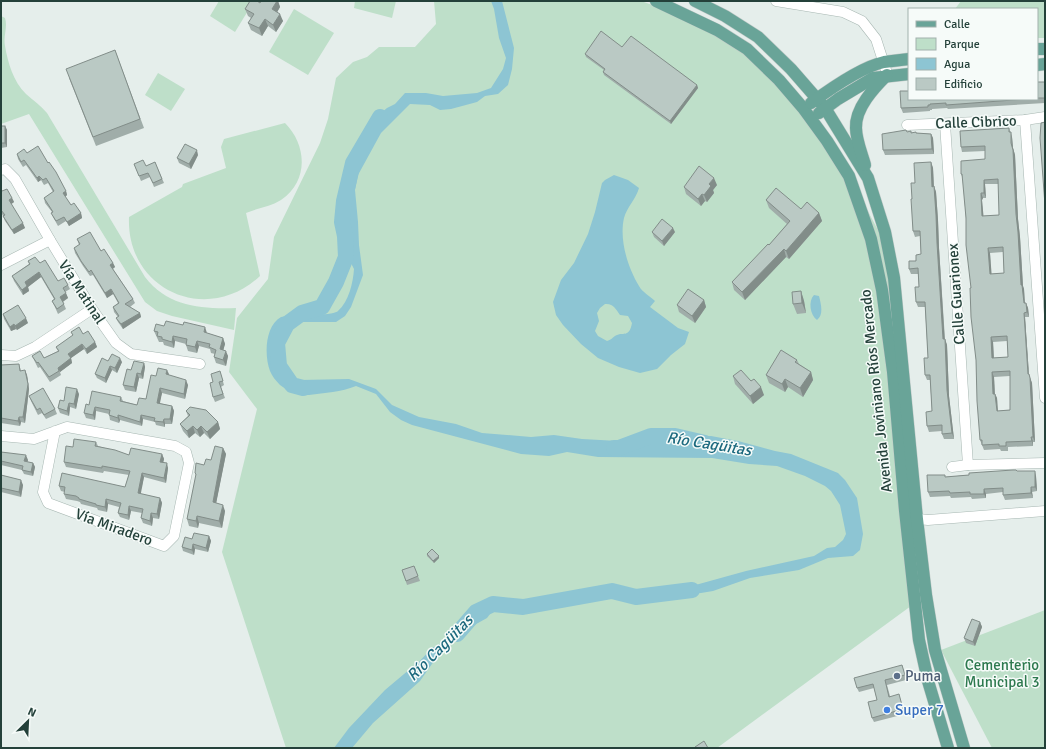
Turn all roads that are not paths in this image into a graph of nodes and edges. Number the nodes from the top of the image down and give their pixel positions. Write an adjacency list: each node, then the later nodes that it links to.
1 (656, 1): 9 (main road, Avenida Joviniano Ríos Mercado)
2 (695, 1): 8 (main road, Avenida Joviniano Ríos Mercado)
3 (776, 1): 5 (street)
4 (908, 59): 5 (main road)
5 (883, 62): 7 (street); 8 (main road)
6 (908, 74): 7 (main road)
7 (887, 76): 10 (main road); 17 (main road)
8 (817, 98): 9 (main road); 10 (main road, Avenida Joviniano Ríos Mercado)
9 (803, 108): 12 (main road, Avenida Joviniano Ríos Mercado)
10 (825, 108): 12 (main road); 17 (main road, Avenida Joviniano Ríos Mercado)
11 (1045, 117): 13 (street, Calle Cibrico)
12 (812, 119): 30 (main road, Avenida Joviniano Ríos Mercado)
13 (1025, 120): 14 (street, Calle Cibrico); 23 (street)
14 (945, 124): 15 (street, Calle Cibrico); 27 (street, Calle Guarionex)
15 (907, 125)
16 (1, 170): 18 (street, Vía Matinal)
17 (868, 178): 30 (main road, Avenida Joviniano Ríos Mercado)
18 (50, 240): 19 (street); 20 (street, Vía Matinal)
19 (1, 265)
20 (92, 309): 21 (street); 22 (street, Vía Matinal)
21 (1, 354)
22 (200, 364)
23 (1045, 398)
24 (55, 431): 24 (street, Vía Miradero); 25 (street, Vía Miradero)
25 (1, 436)
26 (1045, 463): 27 (street)
27 (968, 465): 28 (street)
28 (952, 467)
29 (1045, 511): 30 (street)
30 (911, 518): 31 (main road, Avenida Joviniano Ríos Mercado); 32 (main road, Avenida Joviniano Ríos Mercado)
31 (948, 748)
32 (964, 748)

